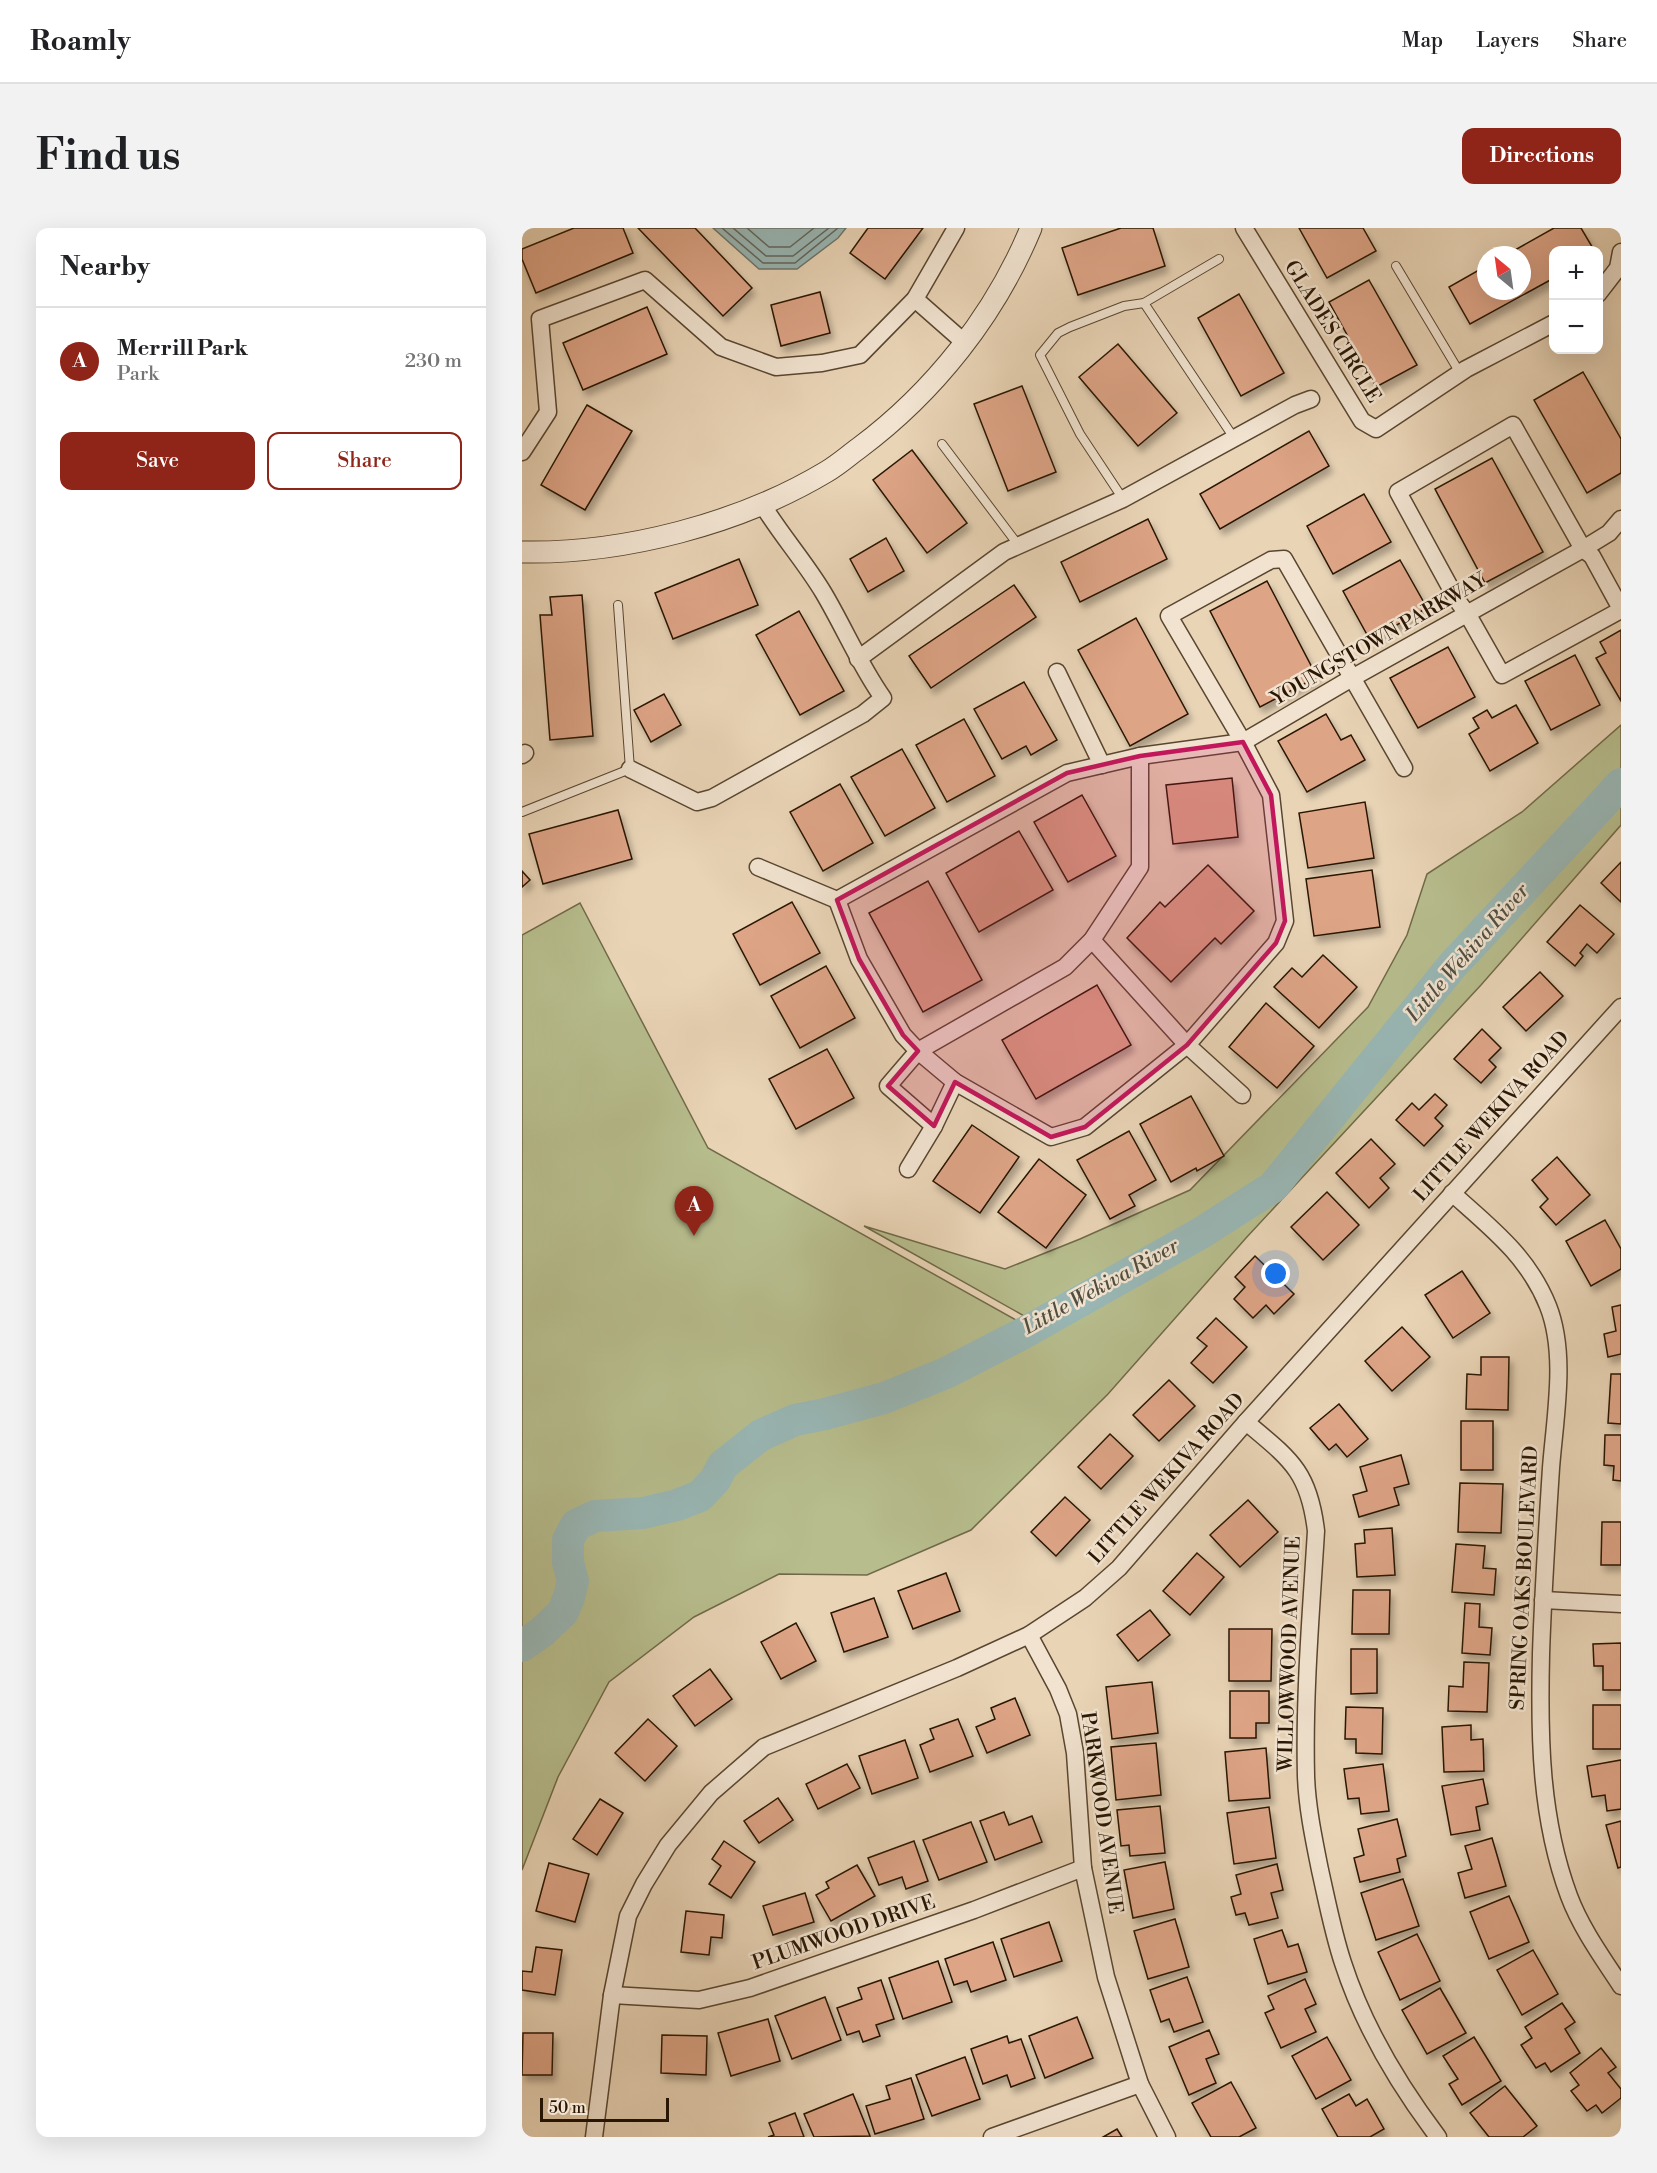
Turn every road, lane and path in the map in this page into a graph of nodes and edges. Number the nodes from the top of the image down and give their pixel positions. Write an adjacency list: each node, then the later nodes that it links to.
1 (956, 228): 8 (street)
2 (1031, 228): 11 (street)
3 (1244, 228): 12 (street, GLADES CIRCLE)
4 (1621, 252): 7 (street)
5 (1219, 259): 9 (lane)
6 (1396, 266): 12 (lane)
7 (1603, 289)
8 (915, 299): 11 (street); 16 (street)
9 (1143, 303): 14 (lane); 17 (lane)
10 (1549, 325): 12 (street, GLADES CIRCLE)
11 (965, 343): 18 (street)
12 (1460, 373)
13 (1311, 399): 14 (street)
14 (1234, 438): 17 (street)
15 (942, 444): 20 (lane)
16 (522, 452)
17 (1124, 499): 20 (street)
18 (762, 504): 22 (street); 26 (street)
19 (1621, 519): 21 (street, YOUNGSTOWN PARKWAY)
20 (1019, 546): 26 (street)
21 (1583, 549): 24 (street); 25 (street, YOUNGSTOWN PARKWAY); 25 (street)
22 (522, 552)
23 (618, 605): 33 (lane)
24 (1621, 609): 25 (street)
25 (1468, 615): 28 (street, YOUNGSTOWN PARKWAY)
26 (858, 658): 33 (street)
27 (1057, 672): 31 (street)
28 (1352, 678): 29 (street, YOUNGSTOWN PARKWAY); 29 (street); 32 (street)
29 (1243, 742): 30 (street, YOUNGSTOWN PARKWAY); 39 (street)
30 (1140, 756): 31 (street, YOUNGSTOWN PARKWAY); 37 (street)
31 (1102, 765): 36 (street, YOUNGSTOWN PARKWAY)
32 (1404, 768)
33 (630, 769): 34 (lane)
34 (522, 812)
35 (758, 867): 36 (street)
36 (837, 900): 40 (street)
37 (1092, 940): 39 (street); 40 (street)
38 (1621, 1007): 45 (street, LITTLE WEKIVA ROAD)
39 (1187, 1045): 41 (street); 42 (street)
40 (918, 1052): 41 (street); 43 (street)
41 (955, 1082): 43 (street)
42 (1242, 1095)
43 (934, 1126): 44 (street)
44 (908, 1169)
45 (1452, 1193): 46 (street, LITTLE WEKIVA ROAD); 47 (street, SPRING OAKS BOULEVARD)
46 (1245, 1422): 49 (street, LITTLE WEKIVA ROAD); 57 (street, WILLOWWOOD AVENUE)
47 (1543, 1600): 48 (street); 51 (street, SPRING OAKS BOULEVARD)
48 (1621, 1604)
49 (1029, 1635): 50 (street, PARKWOOD AVENUE); 52 (street, LITTLE WEKIVA ROAD)
50 (1083, 1868): 52 (street, PLUMWOOD DRIVE); 53 (street, PARKWOOD AVENUE)
51 (1621, 1986)
52 (612, 1995): 54 (street, LITTLE WEKIVA ROAD)
53 (1140, 2084): 55 (street); 56 (street, PARKWOOD AVENUE)
54 (594, 2137)
55 (992, 2137)
56 (1167, 2137)
57 (1438, 2137)

